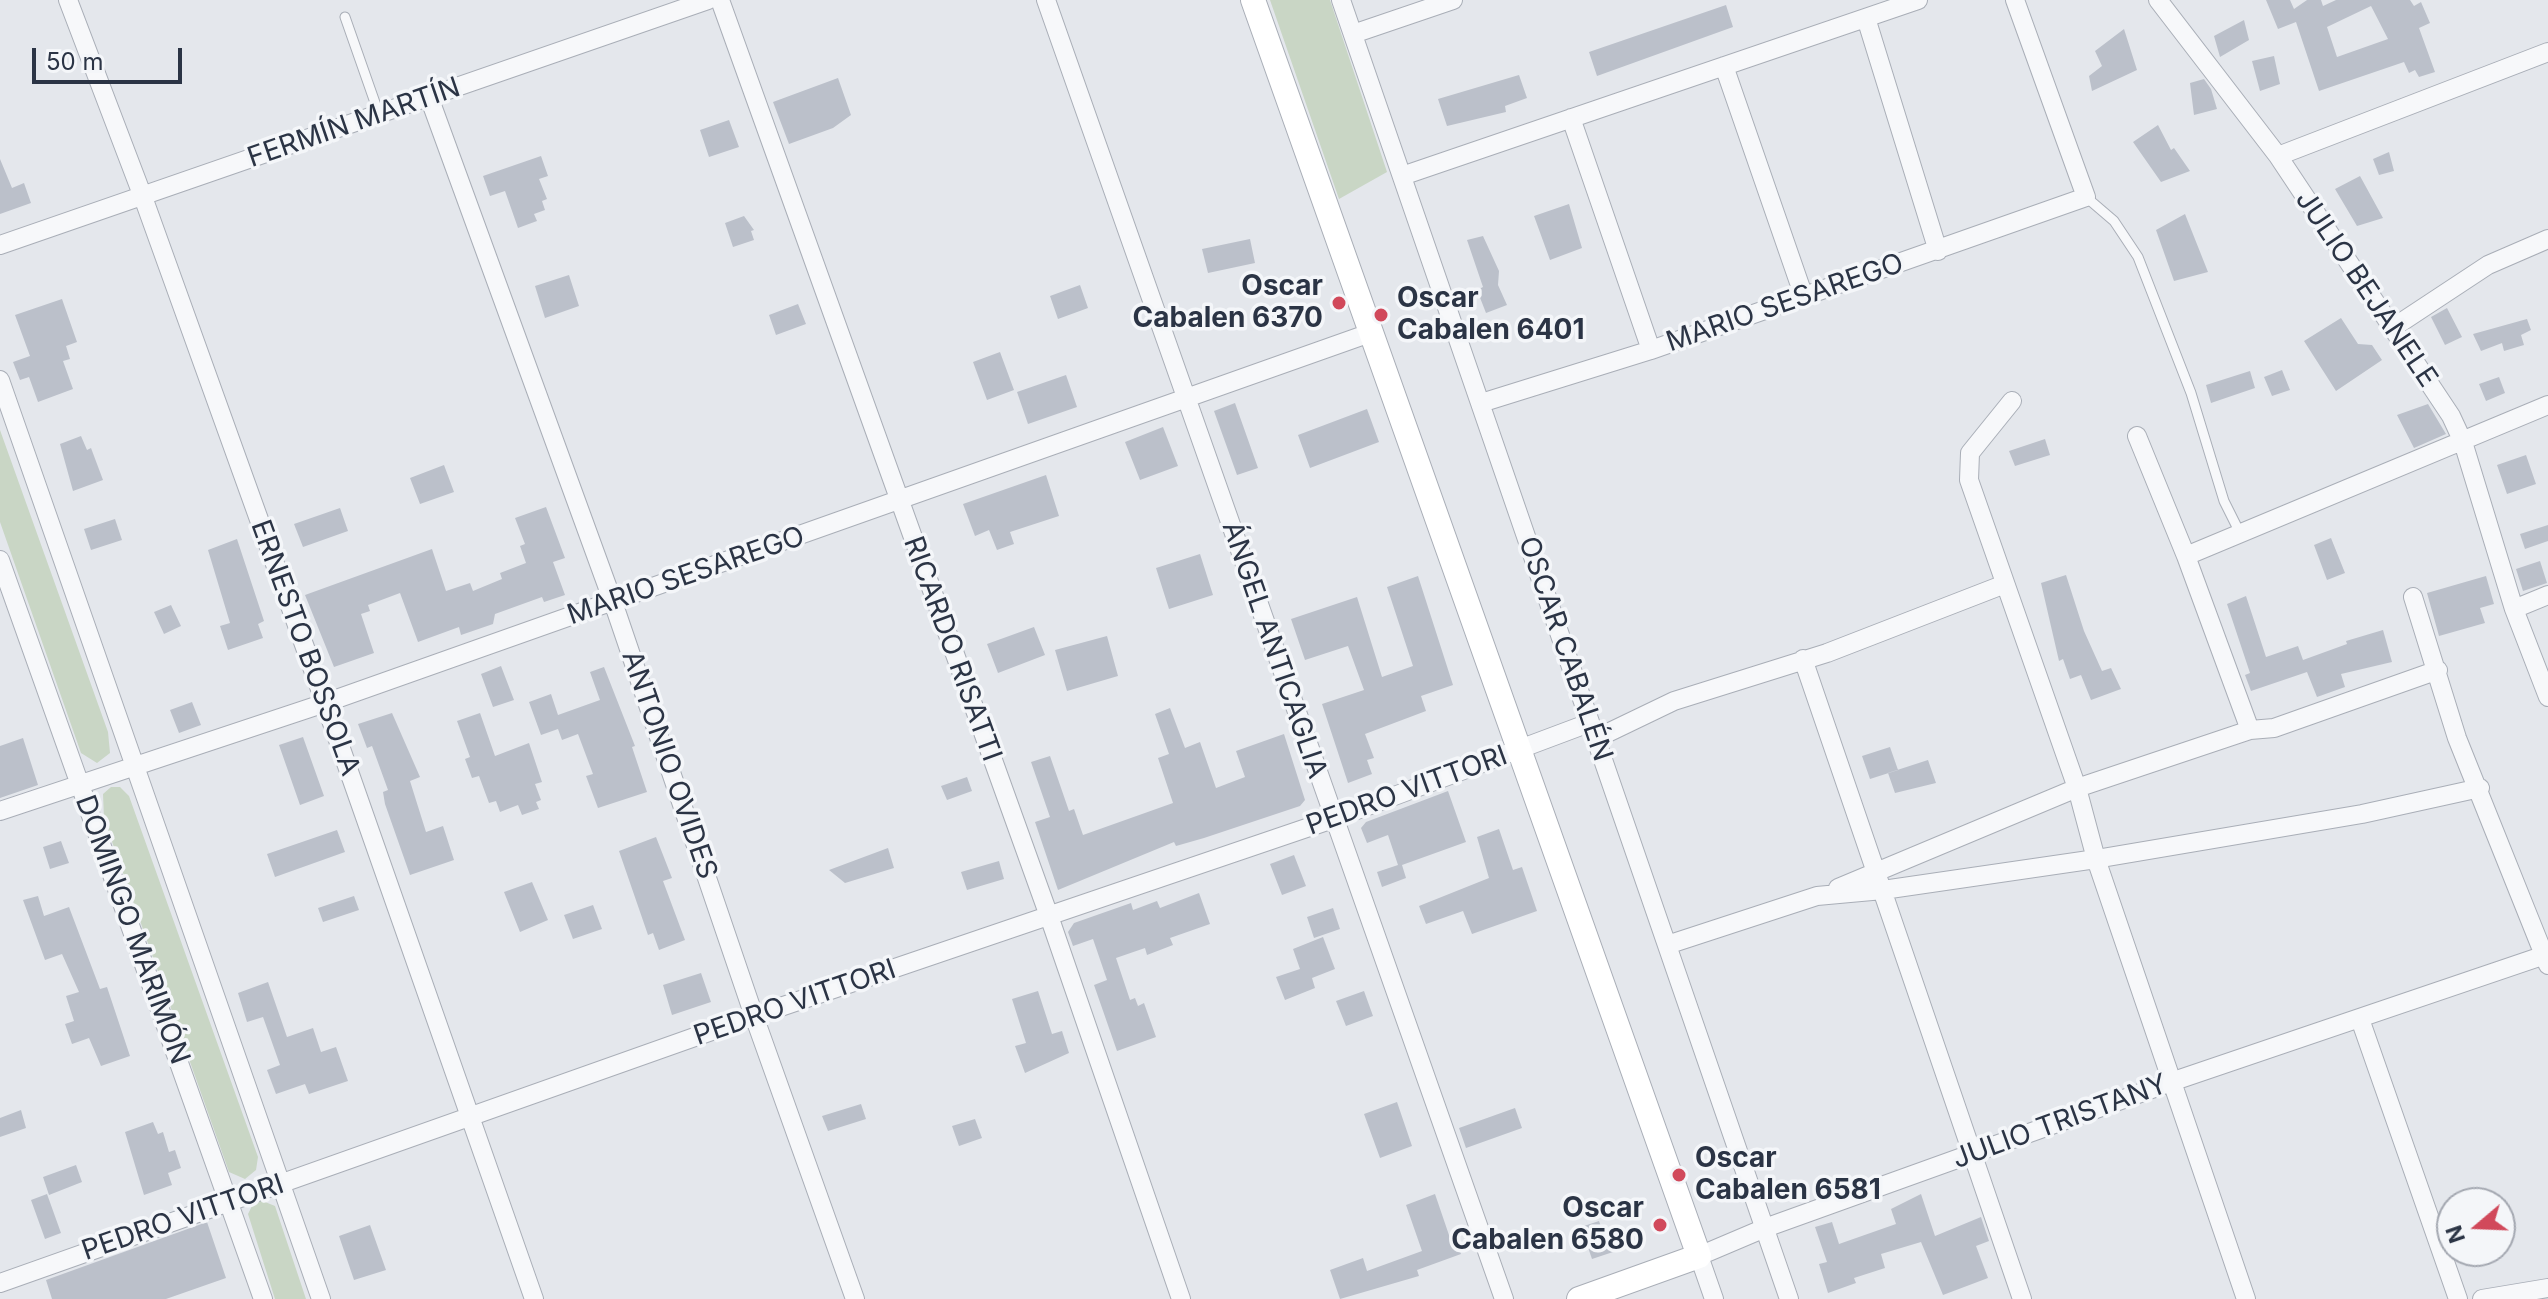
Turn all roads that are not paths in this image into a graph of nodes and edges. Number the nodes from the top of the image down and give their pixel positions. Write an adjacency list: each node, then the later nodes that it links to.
1 (68, 0): 21 (street, ERNESTO BOSSOLA)
2 (708, 0): 16 (street, FERMÍN MARTÍN)
3 (720, 0): 37 (street, RICARDO RISATTI)
4 (1046, 0): 31 (street, ÁNGEL ANTICAGLIA)
5 (1253, 0): 28 (main road)
6 (1341, 0): 13 (street, OSCAR CABALÉN)
7 (1453, 0): 13 (street)
8 (1918, 0): 12 (street)
9 (2015, 0): 22 (street)
10 (2158, 0): 19 (street, JULIO BEJANELE)
11 (345, 17): 17 (lane)
12 (1866, 18): 15 (street); 25 (street)
13 (1353, 34): 20 (street, OSCAR CABALÉN)
14 (2548, 52): 19 (street)
15 (1724, 66): 18 (street); 26 (street)
16 (429, 97): 17 (street, FERMÍN MARTÍN); 44 (street, ANTONIO OVIDES)
17 (379, 114): 21 (street, FERMÍN MARTÍN)
18 (1571, 118): 20 (street); 29 (street)
19 (2278, 156): 27 (street, JULIO BEJANELE)
20 (1402, 176): 33 (street, OSCAR CABALÉN)
21 (143, 197): 24 (street, FERMÍN MARTÍN); 49 (street, ERNESTO BOSSOLA)
22 (2086, 197): 25 (street, MARIO SESAREGO); 38 (lane)
23 (2548, 239): 27 (street)
24 (0, 245)
25 (1938, 251): 26 (street, MARIO SESAREGO)
26 (1804, 297): 29 (street, MARIO SESAREGO)
27 (2391, 329): 36 (street, JULIO BEJANELE)
28 (1370, 333): 31 (street, MARIO SESAREGO); 52 (main road)
29 (1651, 350): 33 (street, MARIO SESAREGO)
30 (0, 380): 53 (street)
31 (1186, 398): 37 (street, MARIO SESAREGO); 58 (street, ÁNGEL ANTICAGLIA)
32 (2012, 401): 41 (street)
33 (1481, 403): 51 (street, OSCAR CABALÉN)
34 (2548, 405): 36 (street)
35 (2137, 436): 39 (street)
36 (2463, 442): 38 (street); 45 (street, JULIO BEJANELE)
37 (898, 502): 44 (street, MARIO SESAREGO); 61 (street, RICARDO RISATTI)
38 (2240, 533): 39 (street)
39 (2186, 556): 50 (street)
40 (0, 560): 54 (street, DOMINGO MARIMÓN)
41 (2005, 584): 46 (street, PEDRO VITTORI); 55 (street)
42 (2548, 595): 45 (street)
43 (2413, 597): 47 (street)
44 (613, 602): 49 (street, MARIO SESAREGO); 64 (street, ANTONIO OVIDES)
45 (2514, 609): 48 (street, JULIO BEJANELE)
46 (1803, 659): 51 (street, PEDRO VITTORI); 60 (street)
47 (2438, 670): 50 (street); 56 (street)
48 (2548, 697)
49 (325, 703): 53 (street, MARIO SESAREGO); 67 (street, ERNESTO BOSSOLA)
50 (2250, 730): 55 (street)
51 (1592, 731): 52 (street, PEDRO VITTORI); 62 (street, OSCAR CABALÉN)
52 (1518, 749): 58 (street, PEDRO VITTORI); 72 (main road)
53 (135, 766): 54 (street, MARIO SESAREGO); 69 (street)
54 (80, 784): 57 (street, MARIO SESAREGO); 70 (street, DOMINGO MARIMÓN)
55 (2077, 788): 59 (street); 60 (street)
56 (2480, 788): 59 (street); 63 (street)
57 (0, 811)
58 (1333, 819): 61 (street, PEDRO VITTORI); 80 (street, ÁNGEL ANTICAGLIA)
59 (2096, 859): 60 (street); 66 (street)
60 (1880, 881): 62 (street); 68 (street)
61 (1049, 916): 64 (street, PEDRO VITTORI); 79 (street, RICARDO RISATTI)
62 (1667, 945): 71 (street, OSCAR CABALÉN)
63 (2547, 958): 65 (street, JULIO TRISTANY)
64 (754, 1016): 67 (street, PEDRO VITTORI); 78 (street, ANTONIO OVIDES)
65 (2360, 1019): 66 (street, JULIO TRISTANY); 86 (street)
66 (2171, 1082): 68 (street, JULIO TRISTANY); 85 (street)
67 (471, 1118): 69 (street, PEDRO VITTORI); 77 (street, ERNESTO BOSSOLA)
68 (1972, 1154): 71 (street, JULIO TRISTANY); 84 (street)
69 (282, 1183): 70 (street, PEDRO VITTORI); 76 (street)
70 (228, 1201): 73 (street, PEDRO VITTORI); 75 (street, DOMINGO MARIMÓN)
71 (1765, 1228): 72 (street, JULIO TRISTANY); 83 (street, OSCAR CABALÉN)
72 (1699, 1256): 81 (main road, JULIO TRISTANY); 82 (street)
73 (0, 1283)
74 (2548, 1288): 87 (street)
75 (263, 1299)
76 (321, 1299)
77 (534, 1299)
78 (855, 1299)
79 (1181, 1299)
80 (1504, 1299)
81 (1579, 1299)
82 (1714, 1299)
83 (1789, 1299)
84 (2022, 1299)
85 (2246, 1299)
86 (2458, 1299)
87 (2482, 1299)

